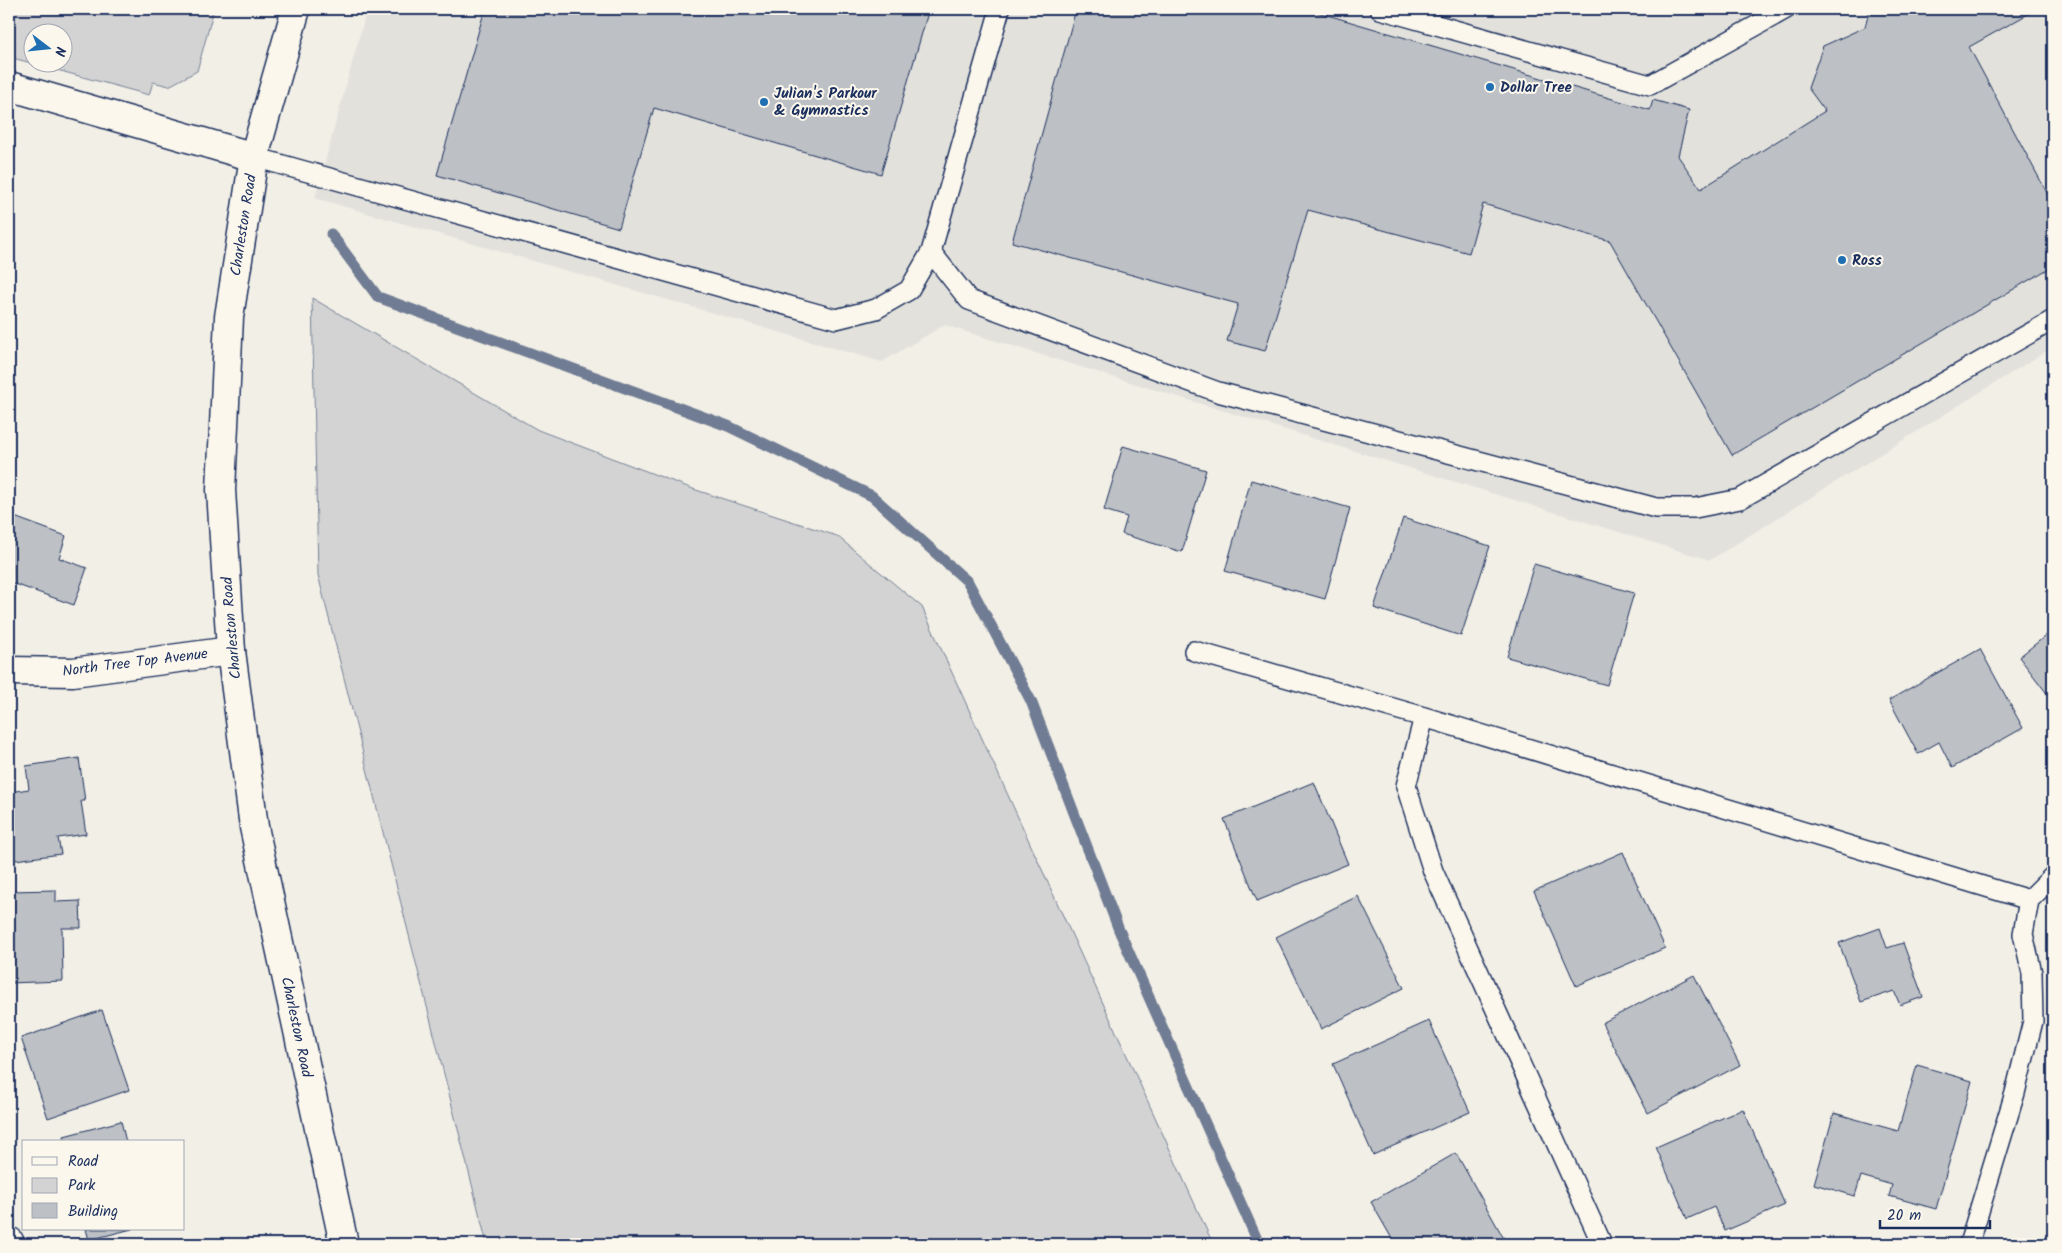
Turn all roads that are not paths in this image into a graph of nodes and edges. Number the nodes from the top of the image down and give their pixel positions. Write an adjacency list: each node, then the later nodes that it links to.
1 (296, 9): 6 (main road, Charleston Road)
2 (1000, 9): 7 (lane)
3 (1380, 9): 4 (lane)
4 (1786, 9)
5 (9, 86): 6 (main road)
6 (254, 157): 7 (lane); 9 (main road, Charleston Road)
7 (931, 252): 8 (lane)
8 (2053, 320)
9 (231, 651): 11 (main road, North Tree Top Avenue); 15 (main road, Charleston Road)
10 (1194, 651): 12 (lane)
11 (9, 671)
12 (1424, 717): 14 (lane); 16 (lane)
13 (2053, 876): 14 (lane)
14 (2029, 900): 17 (lane)
15 (344, 1244)
16 (1602, 1244)
17 (1969, 1244)

